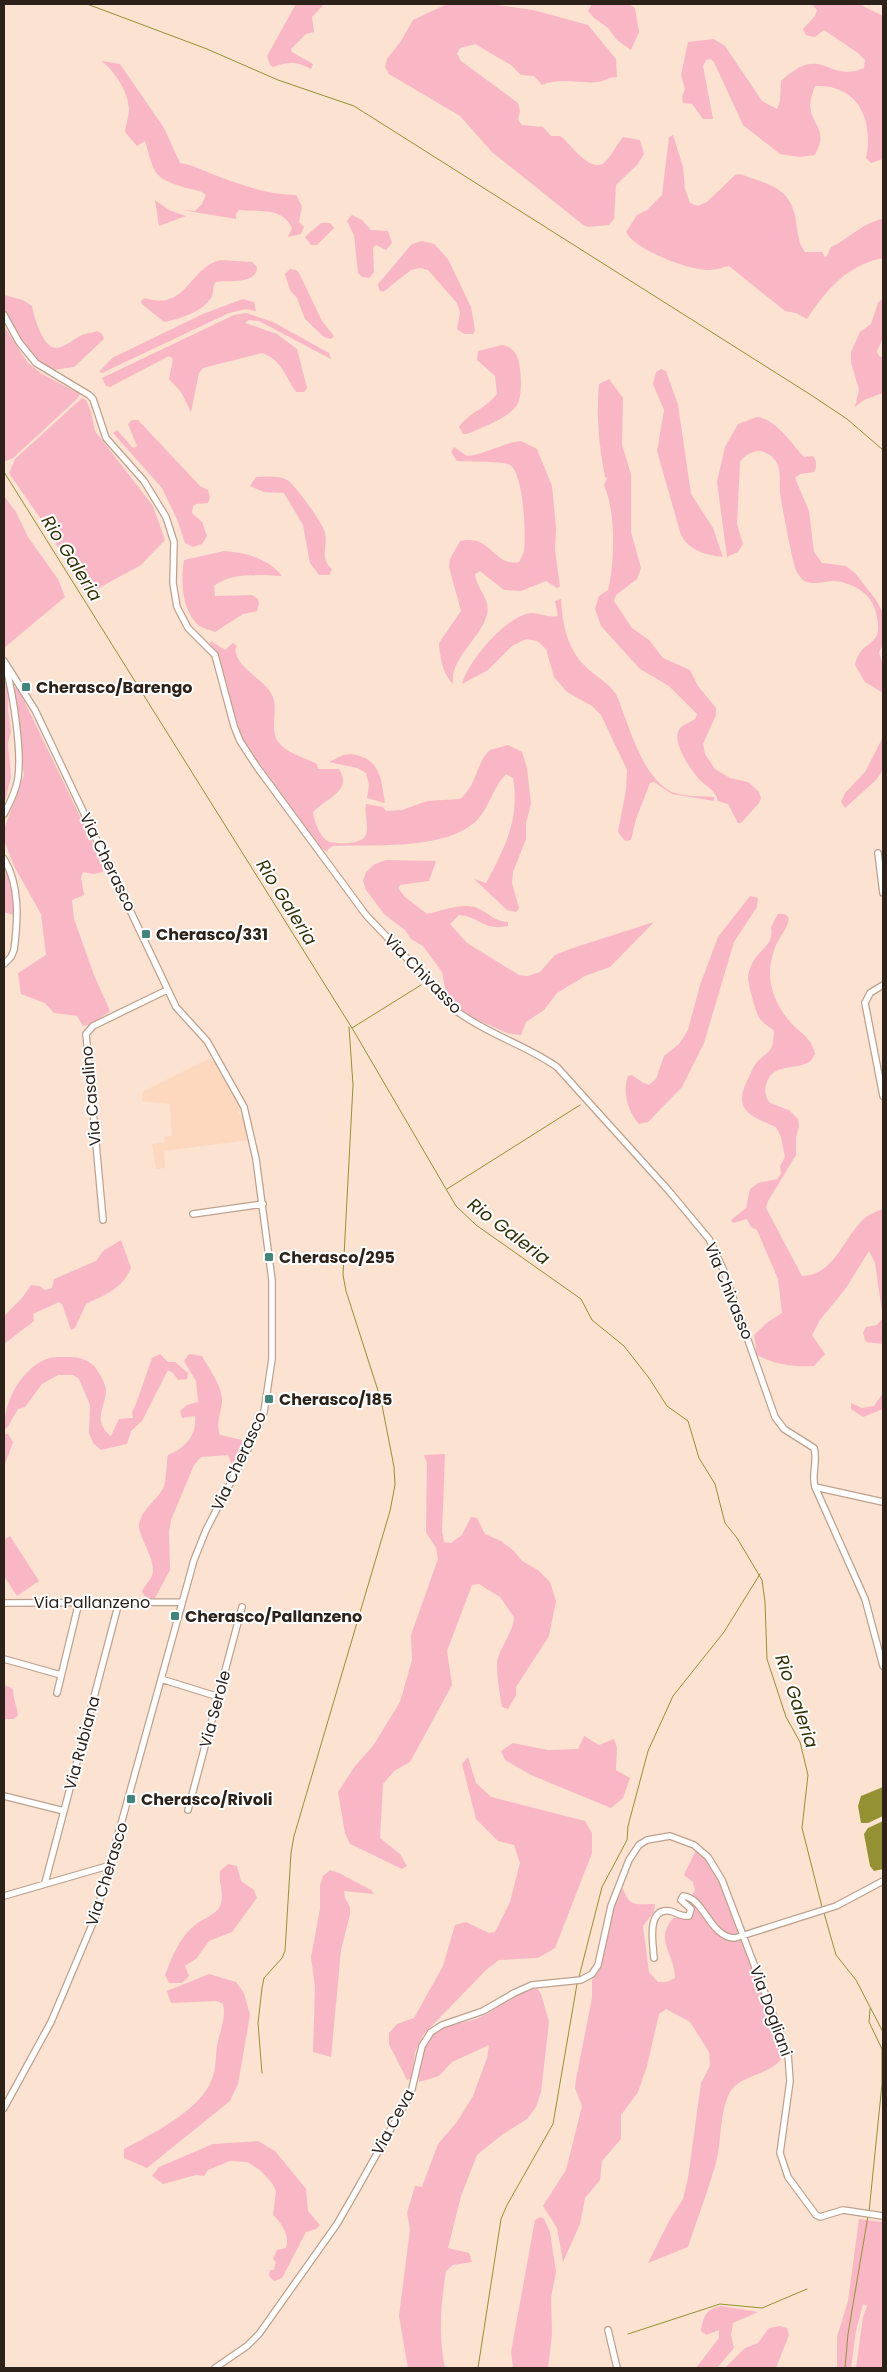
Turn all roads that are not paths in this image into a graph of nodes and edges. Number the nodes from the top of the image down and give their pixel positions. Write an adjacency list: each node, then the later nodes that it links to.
1 (4, 315): 14 (street, Via Chivasso)
2 (4, 662): 3 (street); 9 (street, Via Cherasco)
3 (4, 814)
4 (878, 853): 6 (street)
5 (4, 859): 7 (street)
6 (883, 893)
7 (4, 964)
8 (883, 985): 10 (street)
9 (167, 990): 11 (street, Via Cherasco); 13 (street, Via Casalino)
10 (883, 1096)
11 (264, 1204): 12 (street); 18 (street, Via Cherasco)
12 (193, 1214)
13 (103, 1220)
14 (815, 1487): 15 (street); 22 (street, Via Chivasso)
15 (883, 1502)
16 (79, 1602): 17 (street, Via Pallanzeno); 19 (street, Via Pallanzeno); 23 (street)
17 (119, 1602): 18 (street, Via Pallanzeno); 29 (street, Via Rubiana)
18 (181, 1602): 24 (street, Via Cherasco)
19 (4, 1603)
20 (242, 1607): 26 (street, Via Serole)
21 (4, 1659): 23 (street)
22 (883, 1666)
23 (61, 1675): 25 (street)
24 (161, 1679): 26 (street); 30 (street, Via Cherasco)
25 (57, 1693)
26 (219, 1697): 28 (street, Via Serole)
27 (4, 1796): 29 (street)
28 (188, 1810)
29 (64, 1811): 32 (street, Via Rubiana)
30 (110, 1865): 32 (street); 36 (street, Via Cherasco)
31 (883, 1881): 34 (street)
32 (45, 1883): 33 (street)
33 (4, 1896)
34 (744, 1937): 35 (street); 37 (street, Via Dogliani); 39 (street, Via Ceva)
35 (654, 1958)
36 (4, 2108)
37 (881, 2216)
38 (608, 2330): 40 (street)
39 (215, 2368)
40 (617, 2368)

